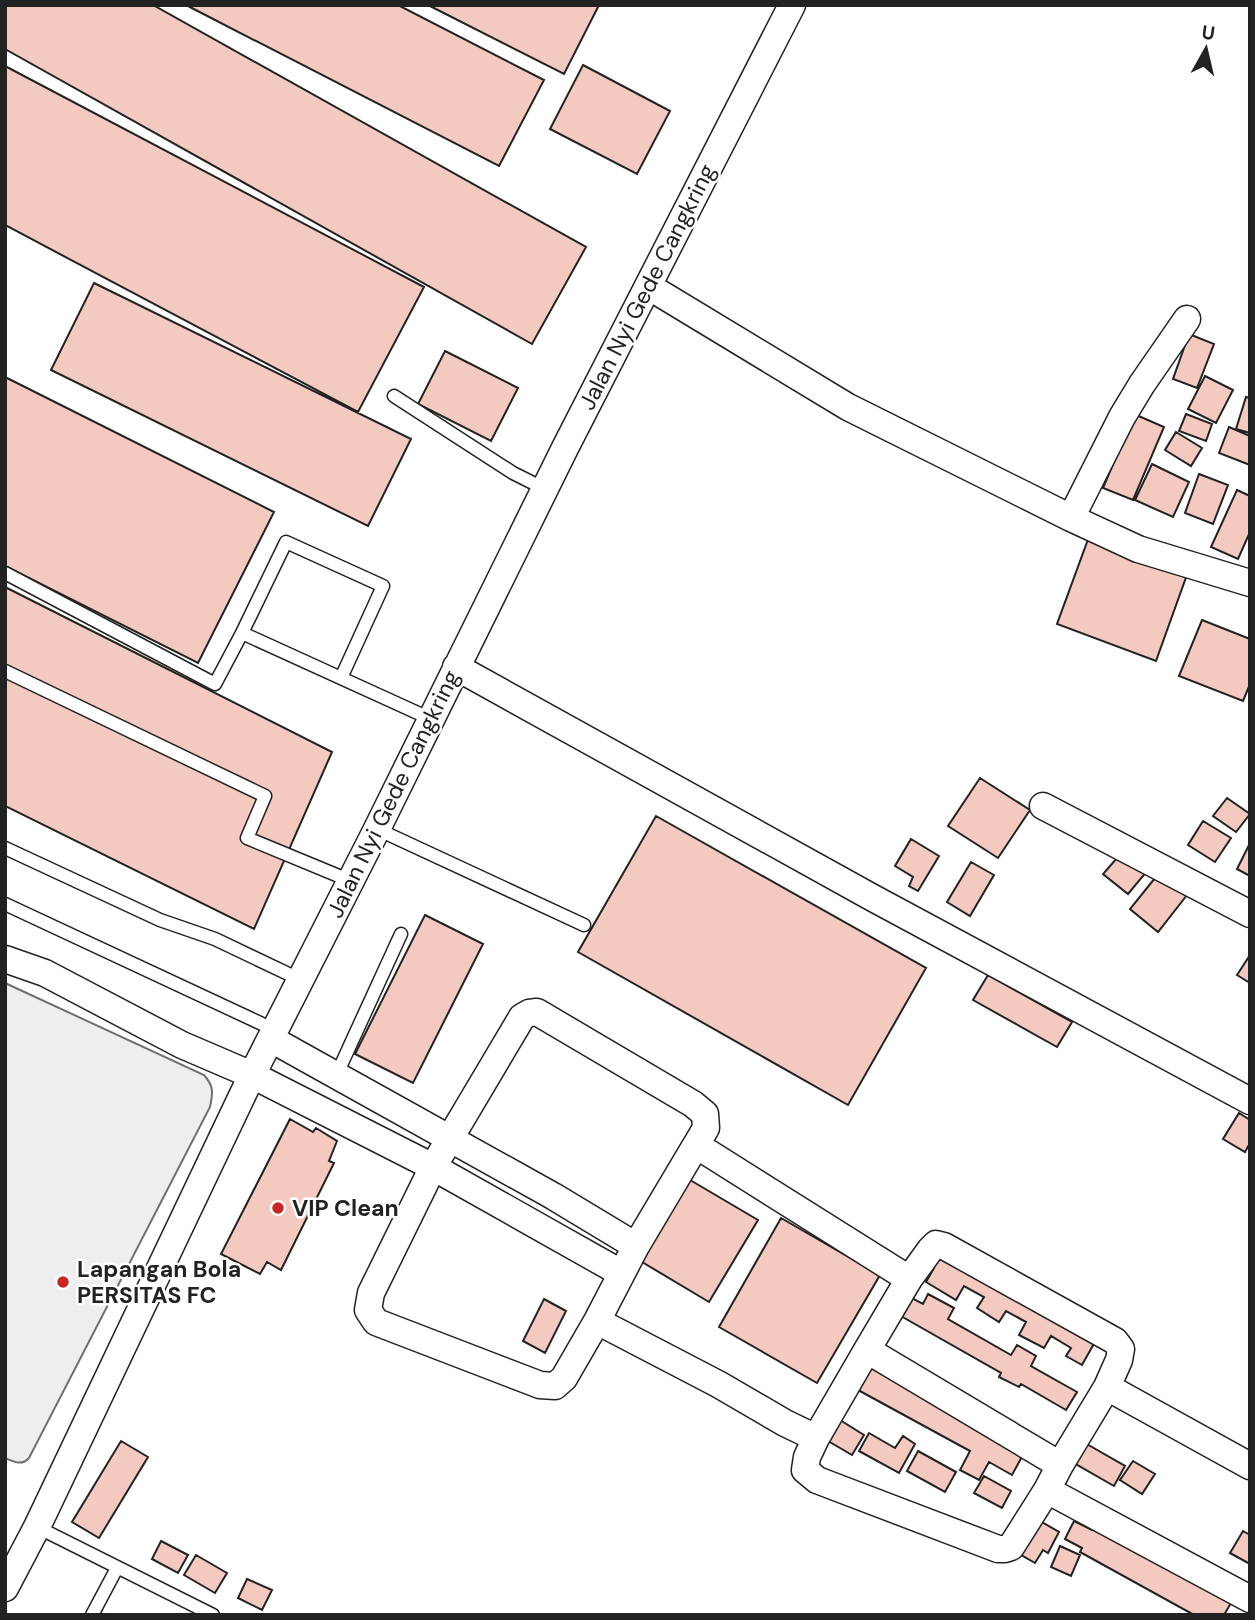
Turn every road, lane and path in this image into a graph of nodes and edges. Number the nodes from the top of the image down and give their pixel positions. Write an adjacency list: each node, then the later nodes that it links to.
1 (792, 5): 2 (street, Jalan Nyi Gede Cangkring)
2 (648, 286): 5 (street, Jalan Nyi Gede Cangkring); 6 (street)
3 (1187, 319): 6 (street)
4 (394, 396): 5 (lane)
5 (545, 489): 10 (street, Jalan Nyi Gede Cangkring)
6 (1071, 518): 8 (street)
7 (5, 573): 9 (lane)
8 (1250, 583)
9 (242, 633): 12 (lane); 12 (lane)
10 (456, 667): 13 (street, Jalan Nyi Gede Cangkring); 28 (street)
11 (5, 671): 17 (lane)
12 (341, 678): 13 (lane)
13 (431, 719): 15 (street, Jalan Nyi Gede Cangkring)
14 (1043, 806): 19 (street)
15 (377, 830): 17 (street, Jalan Nyi Gede Cangkring); 20 (lane)
16 (5, 848): 23 (lane)
17 (351, 881): 23 (street, Jalan Nyi Gede Cangkring)
18 (5, 904): 24 (lane)
19 (1250, 914)
20 (584, 925)
21 (401, 934): 26 (lane)
22 (5, 958): 25 (street)
23 (301, 980): 24 (street, Jalan Nyi Gede Cangkring)
24 (273, 1034): 25 (street, Jalan Nyi Gede Cangkring); 26 (street)
25 (252, 1075): 29 (street); 43 (street, Jalan Nyi Gede Cangkring)
26 (336, 1076): 27 (street)
27 (366, 1093): 29 (street); 30 (street)
28 (1250, 1101)
29 (348, 1124): 32 (street)
30 (449, 1138): 31 (street); 32 (street); 33 (street)
31 (696, 1145): 33 (street); 35 (street)
32 (433, 1167): 34 (street); 36 (street)
33 (636, 1246): 34 (street)
34 (621, 1273): 36 (street)
35 (909, 1279): 37 (street); 38 (street)
36 (597, 1321): 39 (street)
37 (867, 1350): 39 (street); 40 (street)
38 (1107, 1387): 40 (street); 41 (street)
39 (817, 1438): 42 (street)
40 (1060, 1465): 42 (street)
41 (1250, 1466)
42 (1047, 1490): 47 (street)
43 (37, 1527): 44 (street, Jalan Nyi Gede Cangkring); 45 (lane)
44 (12, 1560): 46 (street, Jalan Nyi Gede Cangkring)
45 (117, 1568): 48 (lane); 49 (lane)
46 (5, 1588)
47 (1250, 1599)
48 (92, 1615)
49 (213, 1615)

